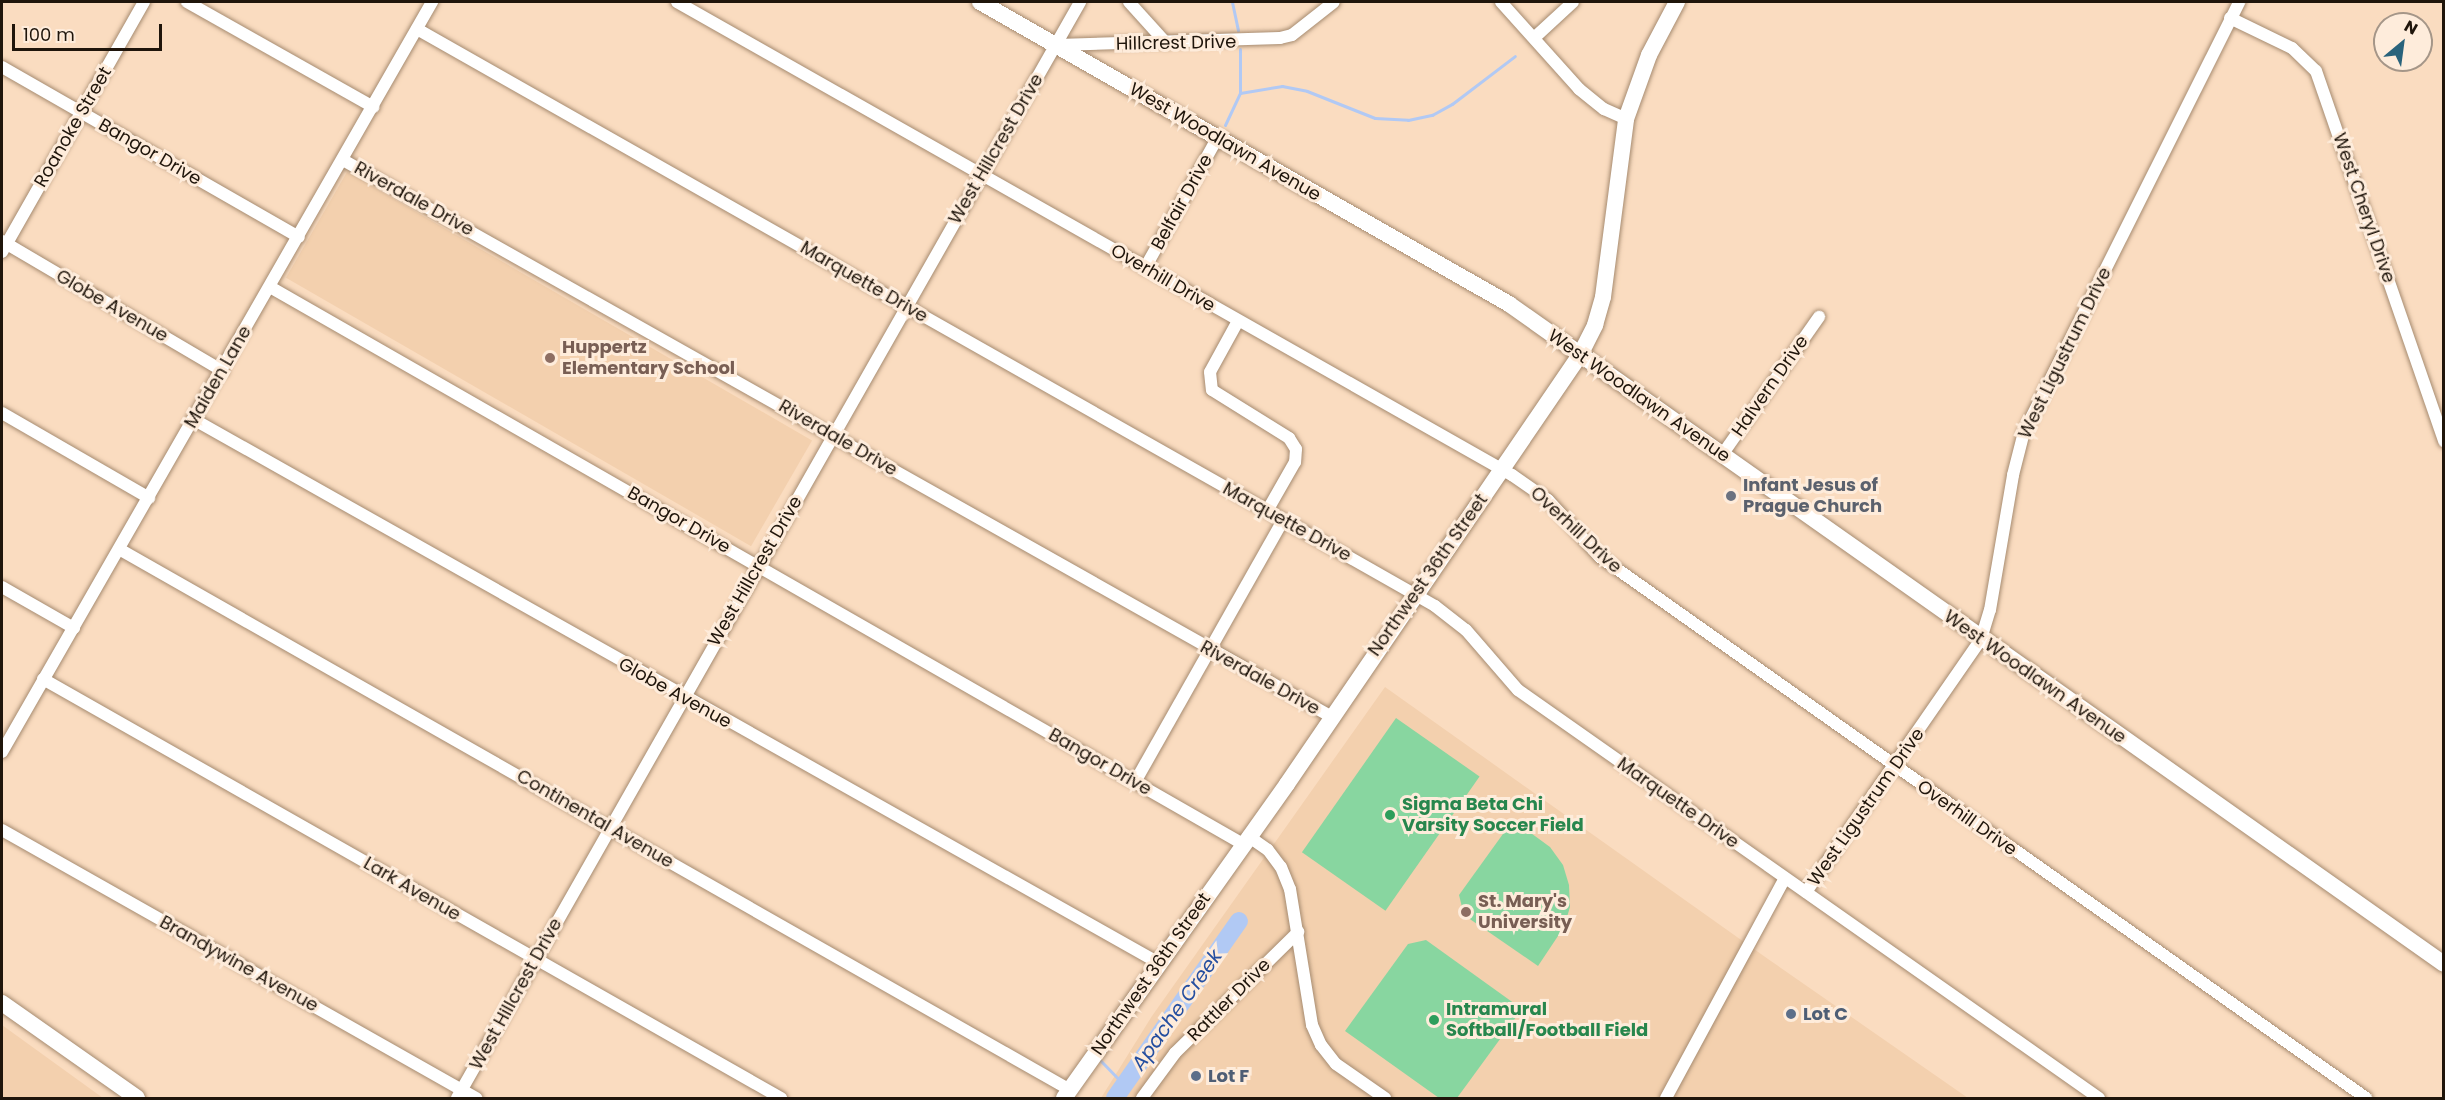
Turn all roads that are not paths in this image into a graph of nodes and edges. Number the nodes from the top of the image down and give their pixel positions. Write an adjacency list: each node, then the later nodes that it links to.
1 (144, 2): 20 (street, Roanoke Street)
2 (188, 2): 19 (street)
3 (432, 2): 14 (street, Maiden Lane)
4 (677, 2): 24 (street, Overhill Drive)
5 (980, 2): 17 (street, West Woodlawn Avenue)
6 (1080, 2): 17 (street)
7 (1129, 2): 16 (street)
8 (1334, 2): 16 (street, Hillcrest Drive)
9 (1501, 2): 15 (street)
10 (1573, 2): 15 (street)
11 (1677, 2): 21 (street, Northwest 36th Street)
12 (2239, 2): 13 (street, West Ligustrum Drive)
13 (2230, 18): 37 (street, West Cheryl Drive); 48 (street, West Ligustrum Drive)
14 (417, 28): 19 (street, Maiden Lane); 29 (street, Marquette Drive)
15 (1534, 38): 21 (street)
16 (1166, 43): 17 (street, Hillcrest Drive)
17 (1056, 45): 22 (street, West Woodlawn Avenue); 24 (street, West Hillcrest Drive)
18 (2, 67): 20 (street, Bangor Drive)
19 (373, 107): 23 (street, Maiden Lane)
20 (81, 112): 25 (street, Bangor Drive); 26 (street, Roanoke Street)
21 (1626, 119): 32 (street, Northwest 36th Street)
22 (1218, 137): 27 (street, Belfair Drive); 32 (street, West Woodlawn Avenue)
23 (343, 160): 25 (street, Maiden Lane); 36 (street, Riverdale Drive)
24 (981, 174): 27 (street, Overhill Drive); 29 (street, West Hillcrest Drive)
25 (298, 237): 28 (street, Maiden Lane)
26 (3, 246): 33 (street, Globe Avenue)
27 (1145, 268): 31 (street, Overhill Drive)
28 (270, 286): 33 (street, Maiden Lane); 44 (street, Bangor Drive)
29 (908, 306): 36 (street, West Hillcrest Drive); 41 (street, Marquette Drive)
30 (1819, 317): 38 (street, Halvern Drive)
31 (1238, 321): 39 (street, Overhill Drive); 41 (street)
32 (1580, 355): 38 (street, West Woodlawn Avenue); 39 (street, Northwest 36th Street)
33 (223, 371): 35 (street, Maiden Lane)
34 (2, 413): 40 (street)
35 (193, 419): 40 (street, Maiden Lane); 51 (street, Globe Avenue)
36 (832, 434): 44 (street, West Hillcrest Drive); 49 (street, Riverdale Drive)
37 (2444, 441)
38 (1722, 455): 48 (street, West Woodlawn Avenue)
39 (1503, 469): 46 (street, Northwest 36th Street); 54 (street, Overhill Drive)
40 (149, 498): 43 (street, Maiden Lane)
41 (1267, 511): 42 (street, Marquette Drive)
42 (1283, 520): 46 (street, Marquette Drive); 49 (street)
43 (119, 549): 47 (street, Maiden Lane); 56 (street, Continental Avenue)
44 (758, 565): 51 (street, West Hillcrest Drive); 55 (street, Bangor Drive)
45 (2, 587): 47 (street)
46 (1415, 593): 52 (street, Northwest 36th Street); 59 (street, Marquette Drive)
47 (74, 628): 50 (street, Maiden Lane)
48 (1981, 639): 54 (street, West Ligustrum Drive); 63 (street, West Woodlawn Avenue)
49 (1210, 651): 52 (street, Riverdale Drive); 55 (street)
50 (43, 679): 53 (street, Maiden Lane); 62 (street, Lark Avenue)
51 (682, 697): 56 (street, West Hillcrest Drive); 64 (street, Globe Avenue)
52 (1332, 717): 58 (street, Northwest 36th Street)
53 (2, 752)
54 (1894, 767): 60 (street, West Ligustrum Drive); 75 (street, Overhill Drive)
55 (1135, 782): 58 (street, Bangor Drive)
56 (609, 826): 62 (street, West Hillcrest Drive); 67 (street, Continental Avenue)
57 (2, 830): 66 (street, Brandywine Avenue)
58 (1245, 840): 61 (street, Bangor Drive); 64 (street, Northwest 36th Street)
59 (1785, 878): 60 (street, Marquette Drive); 73 (street)
60 (1806, 892): 74 (street, Marquette Drive)
61 (1298, 932): 71 (street, Rattler Drive); 72 (street, Bangor Drive)
62 (535, 959): 66 (street, West Hillcrest Drive); 70 (street, Lark Avenue)
63 (2443, 962)
64 (1159, 963): 67 (street, Northwest 36th Street)
65 (2, 1003): 68 (street)
66 (460, 1094): 69 (street, Brandywine Avenue)
67 (1067, 1094)
68 (137, 1098)
69 (476, 1098)
70 (782, 1098)
71 (1142, 1098)
72 (1384, 1098)
73 (1666, 1098)
74 (2099, 1098)
75 (2366, 1098)

